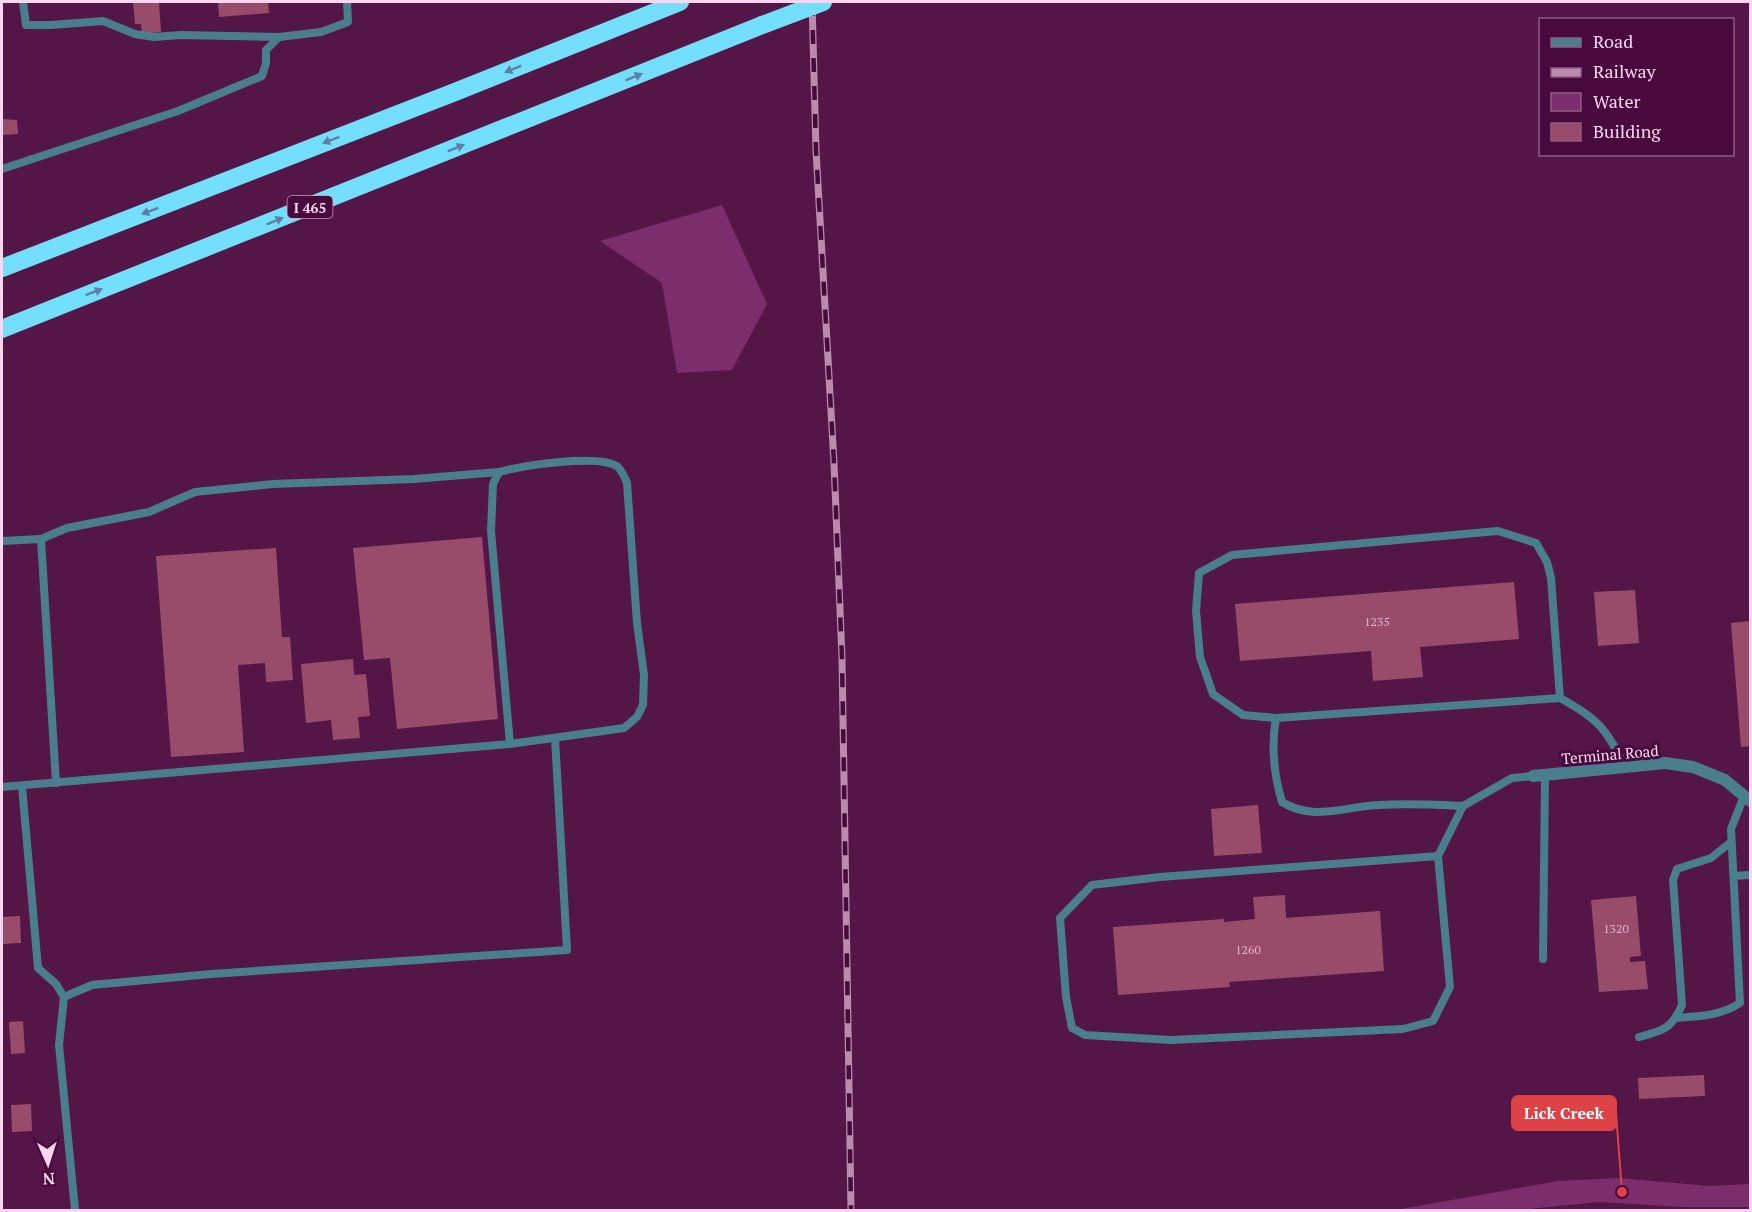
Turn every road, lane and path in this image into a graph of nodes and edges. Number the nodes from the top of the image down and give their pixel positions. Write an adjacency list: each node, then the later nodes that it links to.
1 (23, 2): 5 (lane)
2 (347, 2): 5 (lane)
3 (680, 2): 7 (highway, one-way to 7)
4 (823, 2): 8 (highway, I 465, one-way to 4, bridge)
5 (279, 37): 6 (lane)
6 (2, 169)
7 (2, 268)
8 (2, 329)
9 (499, 472): 10 (lane); 14 (lane); 15 (lane)
10 (41, 539): 11 (lane); 18 (lane)
11 (2, 541)
12 (1560, 698): 13 (lane); 13 (lane); 16 (lane)
13 (1276, 718): 22 (lane)
14 (555, 738): 15 (lane); 28 (lane)
15 (510, 744): 18 (lane)
16 (1625, 767): 17 (street, Terminal Road); 21 (street, Terminal Road)
17 (1539, 775): 22 (lane); 27 (lane)
18 (56, 783): 19 (lane)
19 (22, 786): 20 (lane); 28 (lane)
20 (2, 787)
21 (1747, 798): 23 (lane)
22 (1463, 806): 24 (lane)
23 (1731, 842): 26 (lane); 29 (lane)
24 (1438, 856): 24 (lane)
25 (1750, 875): 26 (lane)
26 (1734, 876): 29 (lane)
27 (1543, 959)
28 (64, 997): 31 (lane)
29 (1677, 1018): 30 (lane)
30 (1639, 1037)
31 (75, 1210)

